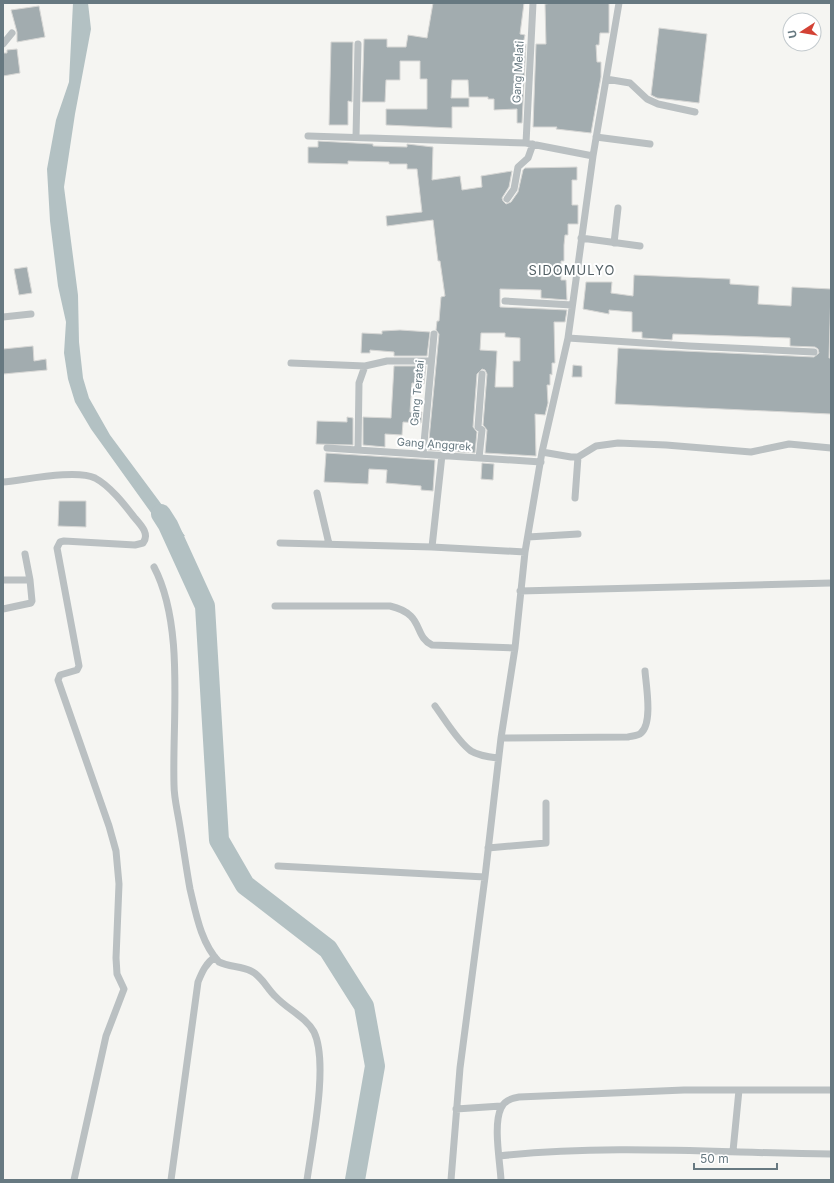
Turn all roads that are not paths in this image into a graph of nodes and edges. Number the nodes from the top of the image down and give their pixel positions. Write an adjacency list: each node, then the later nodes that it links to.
1 (533, 3): 11 (street, Gang Melati)
2 (619, 3): 6 (street)
3 (12, 33): 4 (street)
4 (3, 44)
5 (358, 44): 10 (street)
6 (606, 79): 7 (street); 9 (street)
7 (695, 112)
8 (308, 136): 10 (street)
9 (596, 136): 12 (street); 13 (street)
10 (356, 138): 11 (street)
11 (529, 144): 13 (street); 14 (street)
12 (650, 144)
13 (593, 156): 16 (street)
14 (507, 199)
15 (618, 208): 17 (street)
16 (581, 238): 17 (street); 20 (street)
17 (614, 243): 18 (street)
18 (640, 246)
19 (505, 301): 20 (street)
20 (572, 305): 24 (street)
21 (31, 314): 22 (street)
22 (3, 317)
23 (434, 334): 26 (street, Gang Teratai)
24 (568, 338): 25 (street); 33 (street)
25 (814, 352)
26 (431, 361): 28 (street); 34 (street, Gang Teratai)
27 (291, 363): 28 (street)
28 (365, 366): 32 (street)
29 (482, 374): 37 (street)
30 (327, 448): 32 (street, Gang Anggrek)
31 (831, 448): 36 (street)
32 (358, 450): 34 (street, Gang Anggrek)
33 (542, 452): 36 (street); 38 (street)
34 (423, 454): 35 (street, Gang Anggrek)
35 (442, 455): 37 (street, Gang Anggrek); 46 (street)
36 (578, 457): 41 (street)
37 (479, 458): 38 (street, Gang Anggrek)
38 (541, 462): 43 (street)
39 (3, 482): 73 (street)
40 (317, 492): 45 (street)
41 (575, 498)
42 (578, 534): 43 (street)
43 (528, 537): 47 (street)
44 (280, 543): 45 (street)
45 (329, 544): 46 (street)
46 (432, 547): 47 (street)
47 (525, 552): 53 (street)
48 (25, 554): 51 (street)
49 (154, 567): 65 (street)
50 (3, 580): 51 (street)
51 (30, 580): 55 (street)
52 (831, 583): 53 (street)
53 (520, 591): 56 (street)
54 (275, 606): 56 (street)
55 (3, 609)
56 (515, 648): 59 (street)
57 (645, 671): 59 (street)
58 (435, 706): 60 (street)
59 (501, 738): 60 (street)
60 (498, 758): 62 (street)
61 (546, 803): 62 (street)
62 (488, 848): 64 (street)
63 (278, 866): 64 (street)
64 (485, 877): 69 (street)
65 (215, 957): 74 (street); 75 (street)
66 (739, 1090): 67 (street); 68 (street); 70 (street)
67 (831, 1090)
68 (501, 1106): 69 (street); 72 (street)
69 (456, 1109): 76 (street)
70 (733, 1151): 71 (street); 72 (street)
71 (831, 1154)
72 (500, 1156): 77 (street)
73 (74, 1180)
74 (171, 1180)
75 (307, 1180)
76 (451, 1180)
77 (502, 1180)

